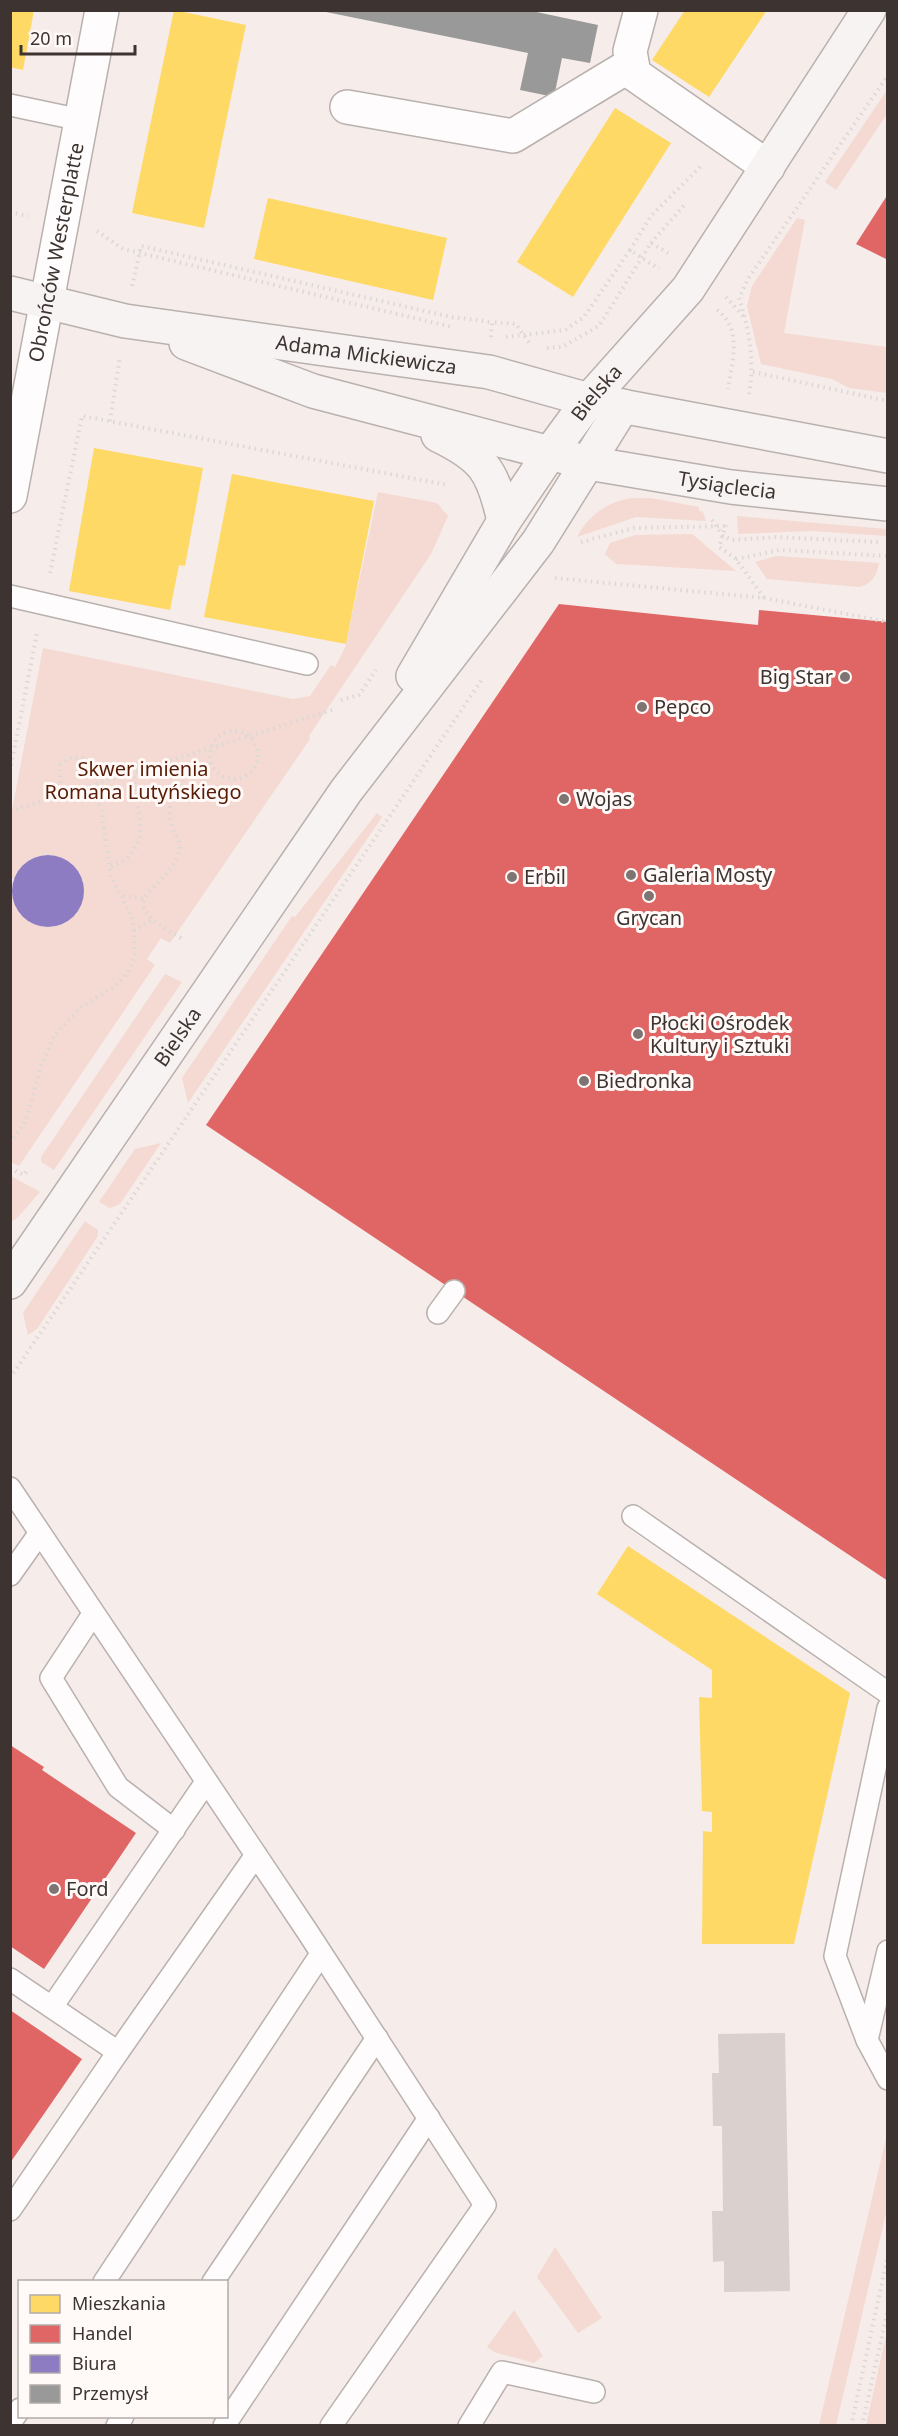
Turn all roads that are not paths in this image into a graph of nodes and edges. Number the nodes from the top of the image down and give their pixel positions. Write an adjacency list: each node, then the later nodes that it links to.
1 (102, 10): 7 (street, Obrońców Westerplatte)
2 (641, 10): 4 (street)
3 (869, 10): 8 (main road, Bielska)
4 (632, 64): 6 (street); 8 (street)
5 (10, 105): 7 (lane)
6 (347, 107)
7 (81, 120): 10 (street, Obrońców Westerplatte)
8 (768, 167): 13 (main road, Bielska)
9 (10, 293): 10 (main road, Adama Mickiewicza)
10 (47, 303): 11 (main road, Adama Mickiewicza); 16 (street, Obrońców Westerplatte)
11 (125, 321): 12 (main road, Adama Mickiewicza); 13 (main road, Adama Mickiewicza)
12 (354, 402): 15 (main road, Adama Mickiewicza); 18 (main road)
13 (605, 403): 14 (main road); 15 (main road, Bielska)
14 (888, 456)
15 (569, 458): 17 (main road, Tysiąclecia); 18 (main road, Bielska); 21 (main road, Bielska)
16 (10, 496)
17 (888, 504)
18 (504, 521): 21 (main road, Bielska)
19 (10, 596): 20 (lane)
20 (307, 664)
21 (346, 791): 22 (main road, Bielska)
22 (10, 1282)
23 (454, 1291): 24 (lane)
24 (438, 1314)
25 (10, 1488): 27 (lane)
26 (633, 1516): 30 (lane)
27 (39, 1534): 28 (lane); 29 (lane)
28 (10, 1575)
29 (93, 1614): 32 (lane); 33 (lane)
30 (888, 1693)
31 (888, 1708): 40 (lane)
32 (206, 1782): 33 (lane); 34 (lane)
33 (174, 1830): 38 (lane)
34 (256, 1855): 36 (lane); 41 (lane)
35 (888, 1952): 40 (lane)
36 (321, 1954): 39 (lane); 45 (lane)
37 (10, 1979): 38 (lane)
38 (52, 2007): 41 (lane)
39 (377, 2038): 43 (lane); 46 (lane)
40 (867, 2040): 42 (lane)
41 (118, 2052): 44 (lane)
42 (888, 2079)
43 (429, 2118): 48 (lane); 49 (lane)
44 (10, 2210)
45 (105, 2280)
46 (214, 2280)
47 (594, 2392): 50 (lane)
48 (224, 2426)
49 (331, 2426)
50 (469, 2426)

